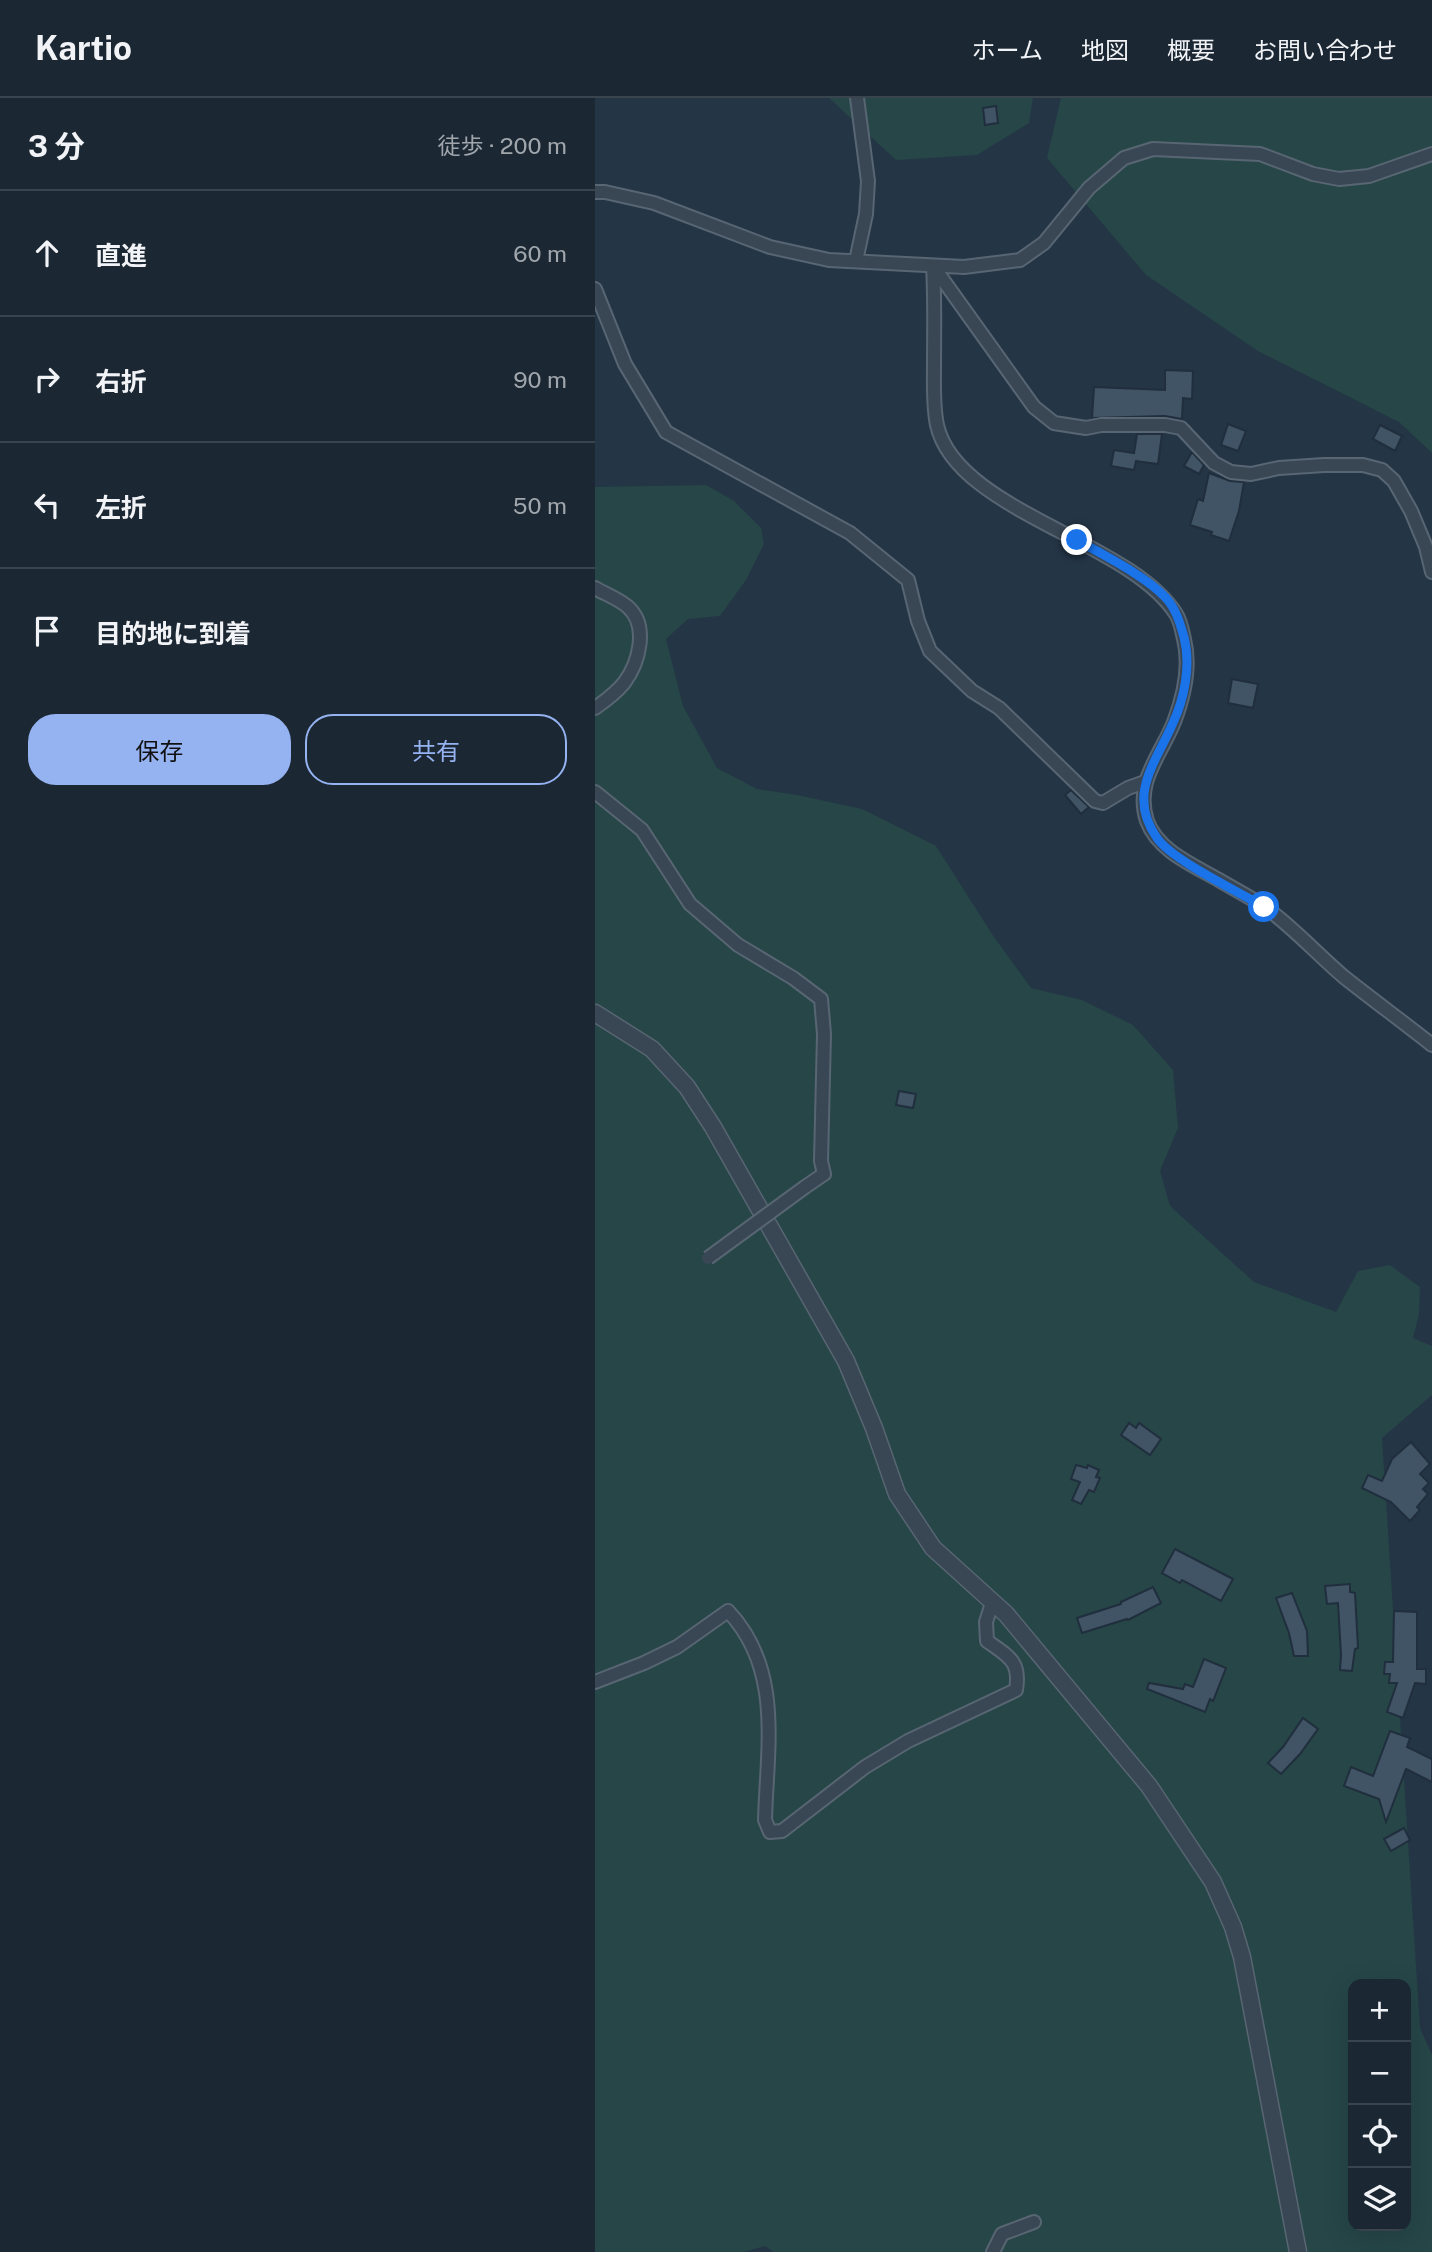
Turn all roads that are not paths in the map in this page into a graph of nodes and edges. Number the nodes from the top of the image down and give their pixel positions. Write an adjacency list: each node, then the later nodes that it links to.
1 (857, 98): 4 (street)
2 (1432, 154): 5 (street)
3 (595, 192): 4 (street)
4 (856, 261): 5 (street)
5 (933, 266): 7 (street); 10 (street)
6 (595, 289): 10 (street)
7 (1432, 572)
8 (595, 588): 9 (street)
9 (595, 708)
10 (1145, 782): 13 (street)
11 (595, 792): 14 (street, bridge)
12 (595, 1013): 15 (street)
13 (1432, 1045)
14 (708, 1258)
15 (992, 1603): 16 (street); 19 (street)
16 (595, 1682)
17 (1034, 2222): 18 (street)
18 (993, 2252)
19 (1298, 2252)

